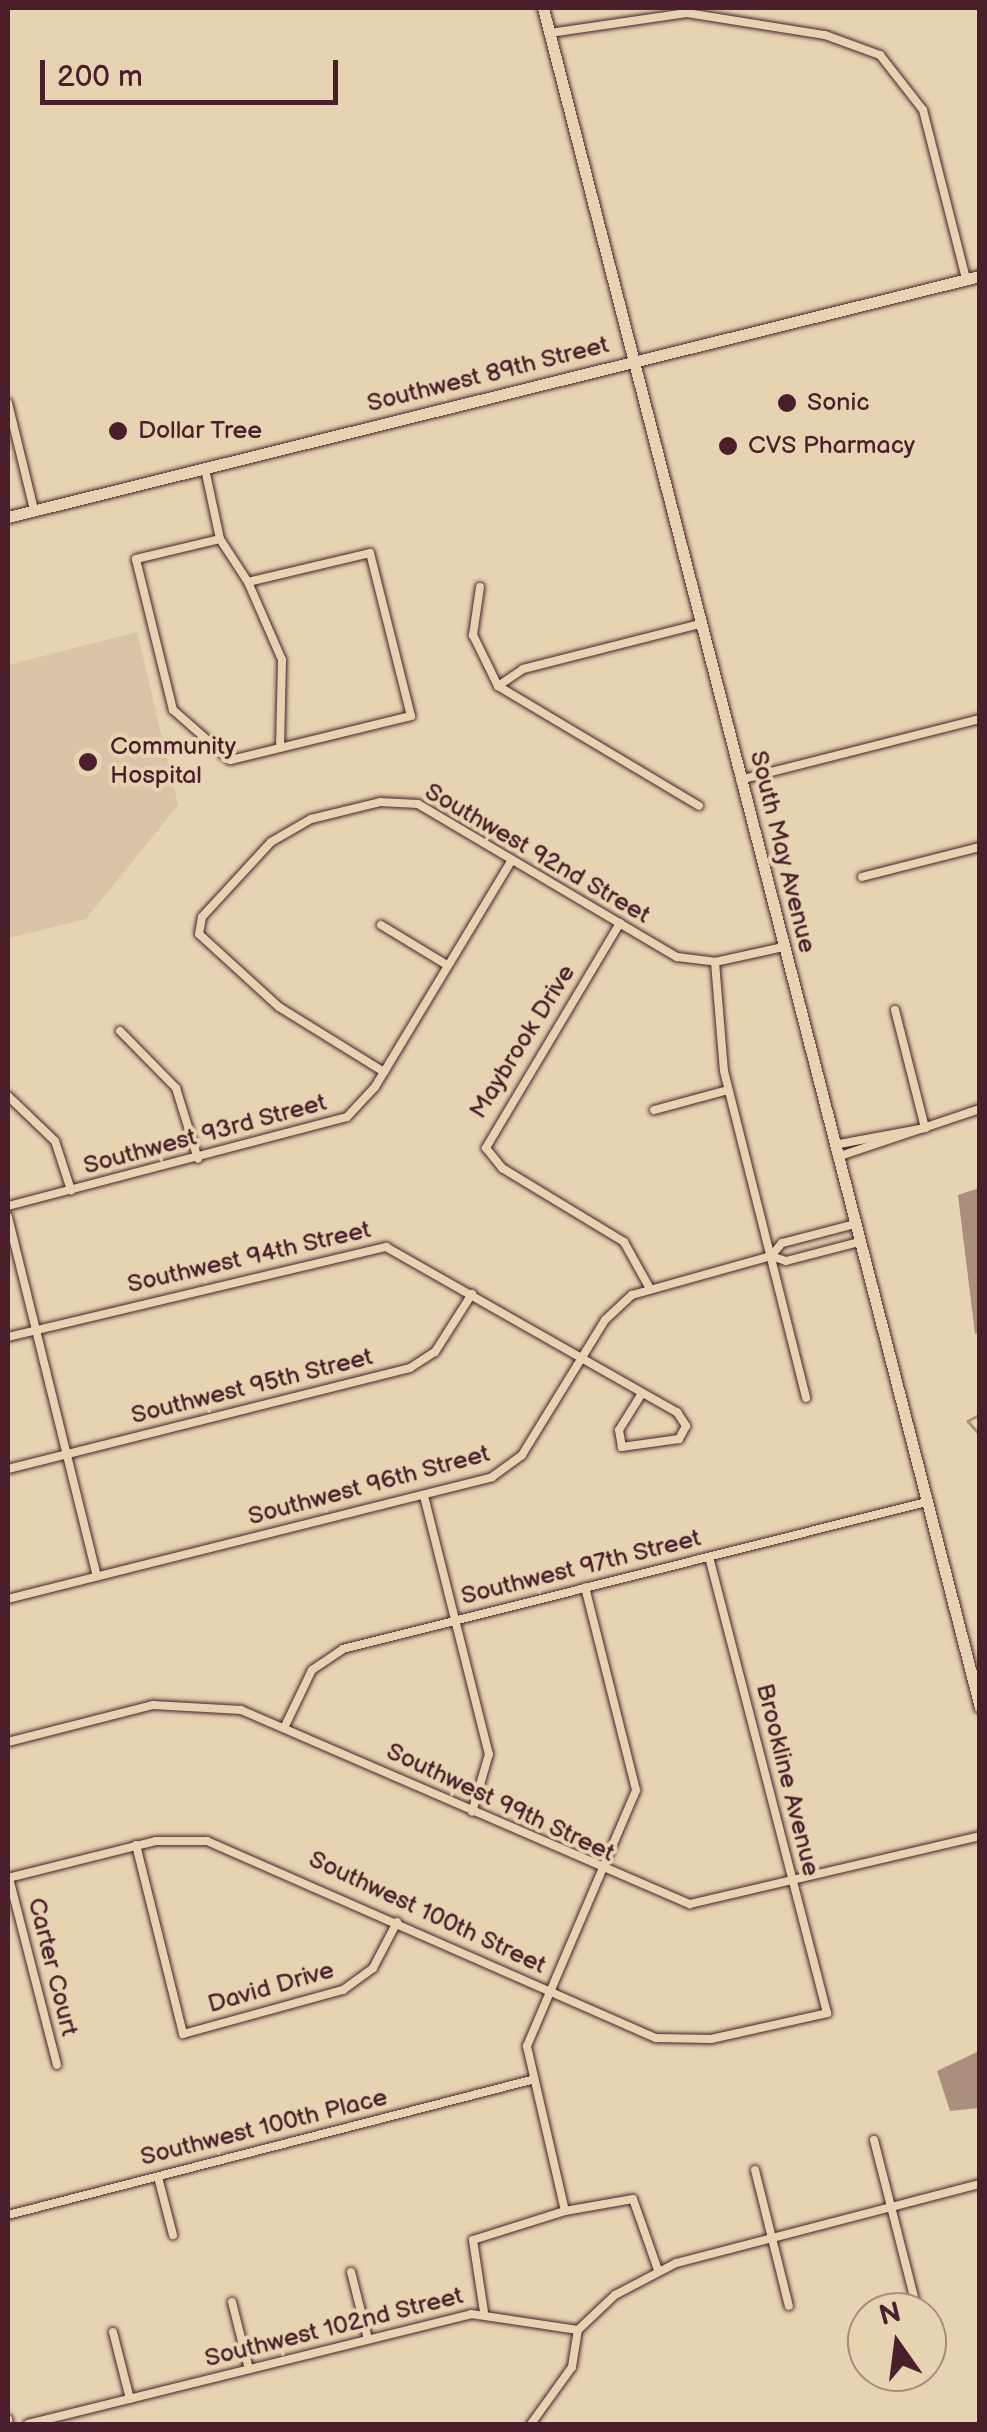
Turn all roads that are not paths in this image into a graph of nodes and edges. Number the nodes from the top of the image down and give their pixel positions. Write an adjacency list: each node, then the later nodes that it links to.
1 (544, 8): 2 (main road, South May Avenue)
2 (550, 33): 4 (street); 5 (main road, South May Avenue)
3 (980, 276): 4 (main road, Southwest 89th Street)
4 (966, 279): 5 (main road, Southwest 89th Street)
5 (632, 363): 7 (main road, Southwest 89th Street); 13 (main road, South May Avenue)
6 (8, 402): 8 (street)
7 (205, 468): 8 (main road, Southwest 89th Street); 10 (street)
8 (34, 510): 9 (main road, Southwest 89th Street)
9 (8, 517)
10 (220, 539): 11 (street); 16 (street)
11 (248, 582): 16 (street); 16 (street)
12 (480, 587): 14 (street)
13 (700, 624): 14 (street); 17 (main road, South May Avenue)
14 (498, 686): 18 (street)
15 (980, 719): 17 (street)
16 (280, 748)
17 (740, 780): 24 (main road, South May Avenue)
18 (698, 806)
19 (980, 847): 21 (street)
20 (512, 860): 22 (street, Southwest 92nd Street); 26 (street, Southwest 93rd Street); 29 (street, Southwest 92nd Street)
21 (862, 878)
22 (620, 923): 25 (street, Southwest 92nd Street); 43 (street, Maybrook Drive)
23 (381, 925): 26 (street)
24 (783, 947): 25 (street, Southwest 92nd Street); 35 (main road, South May Avenue)
25 (714, 962): 30 (street)
26 (448, 966): 29 (street, Southwest 93rd Street)
27 (894, 1010): 34 (street)
28 (120, 1031): 36 (street)
29 (384, 1072): 36 (street, Southwest 93rd Street)
30 (728, 1090): 33 (street); 42 (street)
31 (8, 1096): 37 (street)
32 (980, 1109): 34 (street)
33 (654, 1110)
34 (925, 1128): 35 (street)
35 (836, 1151): 40 (main road, South May Avenue)
36 (198, 1159): 37 (street, Southwest 93rd Street)
37 (70, 1190): 38 (street, Southwest 93rd Street)
38 (8, 1206)
39 (8, 1217): 45 (street)
40 (855, 1224): 41 (main road, South May Avenue); 42 (street, Southwest 96th Street)
41 (860, 1242): 42 (street, Southwest 96th Street); 53 (main road, South May Avenue)
42 (771, 1256): 43 (street, Southwest 96th Street); 49 (street)
43 (648, 1287): 47 (street, Southwest 96th Street)
44 (472, 1294): 45 (street, Southwest 94th Street); 47 (street, Southwest 94th Street); 50 (street, Southwest 95th Street)
45 (36, 1330): 46 (street, Southwest 94th Street); 50 (street)
46 (8, 1337)
47 (580, 1360): 48 (street, Southwest 94th Street); 52 (street, Southwest 96th Street)
48 (640, 1396): 48 (street, Southwest 94th Street)
49 (806, 1398)
50 (66, 1454): 51 (street, Southwest 95th Street); 55 (street)
51 (8, 1469)
52 (424, 1496): 55 (street, Southwest 96th Street); 58 (street)
53 (926, 1502): 54 (street, Southwest 97th Street); 59 (main road, South May Avenue)
54 (709, 1557): 56 (street, Southwest 97th Street); 67 (street, Brookline Avenue)
55 (97, 1576): 57 (street, Southwest 96th Street)
56 (585, 1588): 58 (street, Southwest 97th Street); 65 (street)
57 (8, 1599)
58 (455, 1620): 60 (street, Southwest 97th Street); 62 (street)
59 (980, 1707)
60 (284, 1726): 61 (street, Southwest 99th Street); 62 (street, Southwest 99th Street)
61 (8, 1742)
62 (472, 1812): 65 (street, Southwest 99th Street)
63 (980, 1836): 67 (street, Southwest 99th Street)
64 (136, 1845): 66 (street, Southwest 100th Street); 68 (street, Southwest 100th Street); 68 (street, David Drive)
65 (604, 1873): 67 (street, Southwest 99th Street); 69 (street)
66 (8, 1878): 71 (street, Carter Court)
67 (793, 1885): 70 (street, Brookline Avenue)
68 (397, 1922): 69 (street, Southwest 100th Street)
69 (549, 1991): 70 (street, Southwest 100th Street); 72 (street)
70 (827, 2013)
71 (57, 2065)
72 (531, 2080): 75 (street, Southwest 100th Place); 78 (street)
73 (874, 2140): 77 (street)
74 (756, 2170): 81 (street)
75 (158, 2176): 79 (street, Southwest 100th Place); 80 (street)
76 (980, 2184): 77 (street)
77 (891, 2206): 81 (street); 84 (street)
78 (565, 2211): 82 (street); 87 (street)
79 (8, 2216)
80 (173, 2235)
81 (772, 2236): 82 (street); 86 (street)
82 (658, 2270): 88 (street)
83 (351, 2272): 90 (street)
84 (913, 2292)
85 (232, 2302): 91 (street)
86 (789, 2306)
87 (484, 2312): 88 (street, Southwest 102nd Street); 90 (street, Southwest 102nd Street)
88 (578, 2330): 94 (street)
89 (113, 2332): 92 (street)
90 (368, 2339): 91 (street, Southwest 102nd Street)
91 (249, 2369): 92 (street, Southwest 102nd Street)
92 (130, 2399): 93 (street, Southwest 102nd Street)
93 (28, 2424)
94 (531, 2424)

